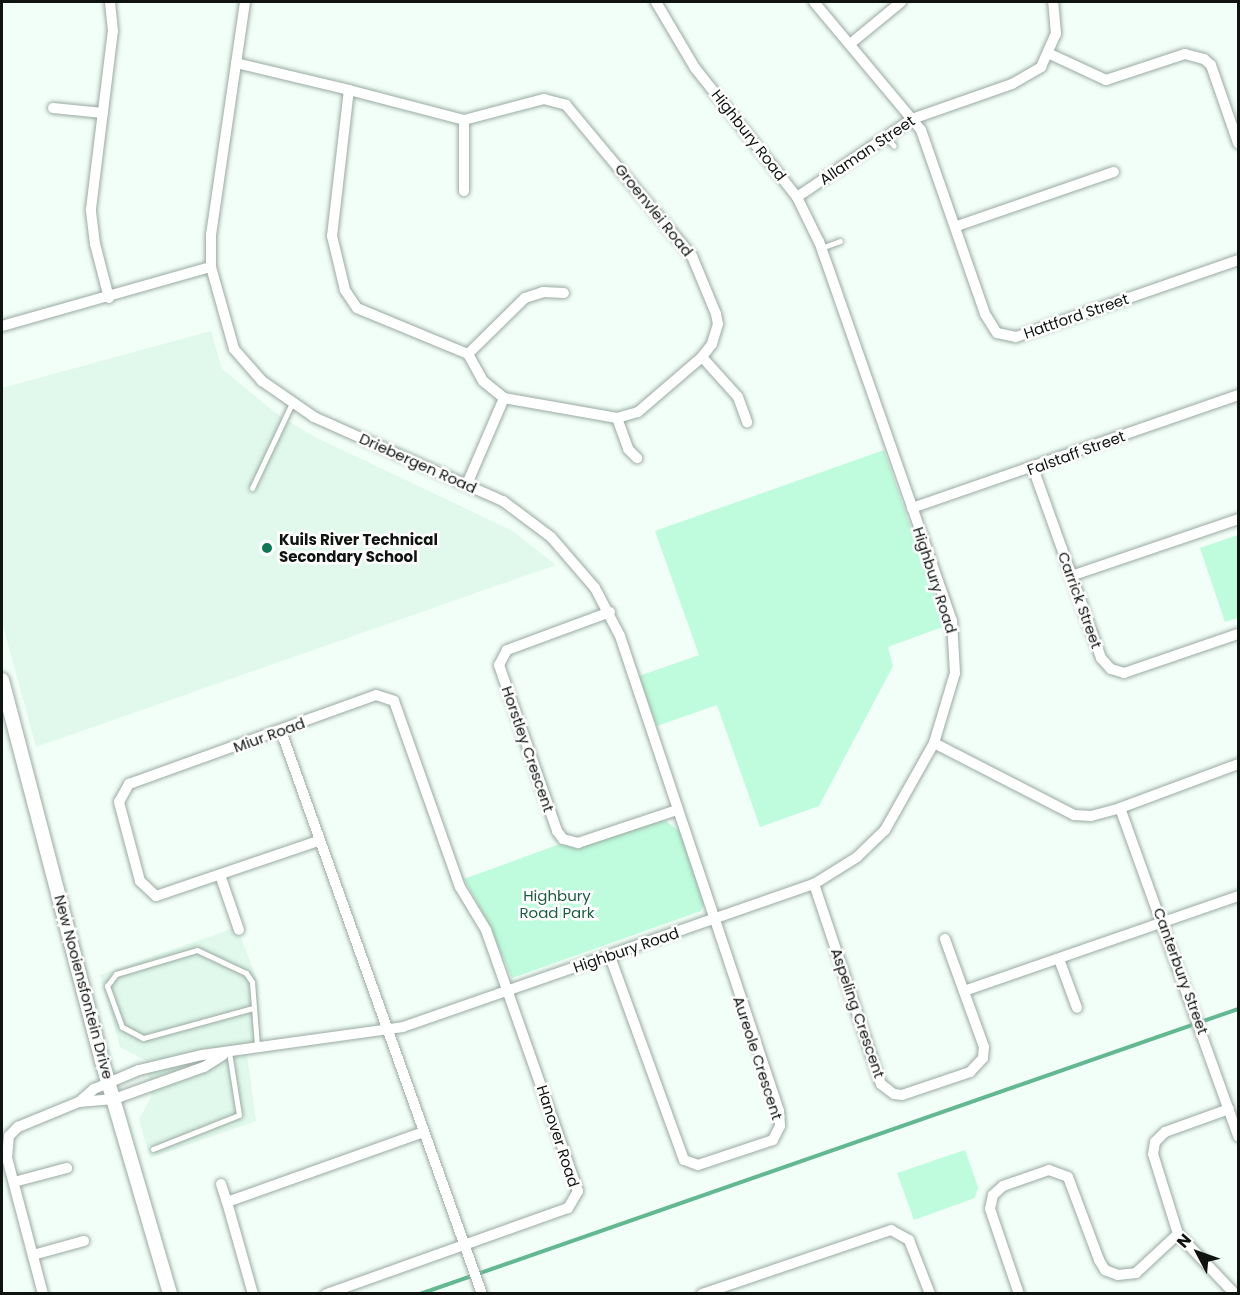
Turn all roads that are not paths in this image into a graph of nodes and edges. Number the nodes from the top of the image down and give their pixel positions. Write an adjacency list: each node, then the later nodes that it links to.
1 (110, 2): 12 (street)
2 (245, 2): 9 (street, Driebergen Road)
3 (656, 2): 20 (street, Highbury Road)
4 (814, 2): 7 (street, Hattford Street)
5 (901, 2): 7 (street)
6 (1053, 2): 8 (street)
7 (850, 44): 13 (street, Hattford Street)
8 (1050, 54): 13 (street, Allaman Street); 16 (street)
9 (236, 63): 10 (street, Groenvlei Road); 25 (street, Driebergen Road)
10 (349, 90): 14 (street, Groenvlei Road); 29 (street)
11 (52, 108): 12 (street)
12 (103, 113): 27 (street)
13 (912, 119): 15 (street, Allaman Street); 21 (street, Hattford Street)
14 (464, 120): 19 (street); 30 (street, Groenvlei Road)
15 (885, 136): 17 (lane); 20 (street, Allaman Street)
16 (1239, 143)
17 (894, 146)
18 (1114, 172): 21 (street)
19 (464, 190)
20 (797, 197): 23 (street, Highbury Road)
21 (957, 226): 24 (street, Hattford Street)
22 (840, 241): 23 (lane)
23 (821, 248): 40 (street, Highbury Road)
24 (1239, 261)
25 (211, 267): 27 (street); 33 (street, Driebergen Road)
26 (564, 293): 29 (street)
27 (109, 298): 28 (street)
28 (2, 326)
29 (468, 354): 32 (street)
30 (702, 357): 34 (street, Groenvlei Road); 35 (street)
31 (1239, 394): 37 (street, Falstaff Street)
32 (504, 398): 34 (street); 38 (street)
33 (292, 403): 38 (street, Driebergen Road); 39 (lane)
34 (617, 418): 36 (street)
35 (747, 422)
36 (637, 459)
37 (1033, 468): 40 (street, Falstaff Street); 42 (street, Carrick Street)
38 (467, 484): 43 (street, Driebergen Road)
39 (252, 488)
40 (912, 508): 47 (street, Highbury Road)
41 (1239, 519): 42 (street)
42 (1071, 576): 44 (street, Carrick Street)
43 (610, 612): 50 (street, Driebergen Road); 50 (street, Horstley Crescent)
44 (1239, 634)
45 (2, 680): 68 (street, New Nooiensfontein Drive)
46 (281, 731): 51 (street); 52 (street, Miur Road); 61 (street, Miur Road)
47 (934, 743): 49 (street); 53 (street, Highbury Road)
48 (1239, 764): 49 (street)
49 (1120, 808): 56 (street, Canterbury Street)
50 (677, 810): 55 (street, Driebergen Road)
51 (318, 841): 52 (street, Miur Road); 65 (street)
52 (220, 875): 57 (street)
53 (814, 884): 55 (street, Highbury Road); 62 (street, Aspeling Crescent)
54 (1239, 896): 56 (street)
55 (715, 918): 59 (street, Highbury Road); 59 (street, Aureole Crescent)
56 (1164, 922): 60 (street); 71 (street, Canterbury Street)
57 (239, 930)
58 (945, 939): 62 (street, Aspeling Crescent)
59 (610, 957): 61 (street, Highbury Road)
60 (1059, 959): 62 (street); 64 (street)
61 (508, 991): 65 (street, Highbury Road); 81 (street, Hanover Road)
62 (964, 991)
63 (253, 1008): 63 (lane); 66 (lane)
64 (1077, 1008)
65 (389, 1030): 66 (street, Highbury Road); 72 (street)
66 (257, 1046): 67 (street, Highbury Road)
67 (227, 1052): 68 (street, Highbury Road); 69 (street, Highbury Road); 74 (lane)
68 (109, 1082): 69 (street, New Nooiensfontein Drive); 70 (street, Highbury Road)
69 (114, 1098): 70 (street, Highbury Road); 85 (street, New Nooiensfontein Drive)
70 (79, 1102): 76 (street)
71 (1229, 1109): 73 (street, Canterbury Street); 79 (street)
72 (424, 1132): 78 (street); 81 (street)
73 (1239, 1136)
74 (153, 1149)
75 (67, 1168): 76 (street)
76 (14, 1182): 82 (street)
77 (221, 1184): 78 (street)
78 (227, 1202): 86 (street)
79 (1178, 1234): 90 (street); 91 (street)
80 (84, 1241): 82 (street)
81 (464, 1245): 83 (street); 87 (street)
82 (33, 1255): 84 (street)
83 (481, 1292)
84 (43, 1293)
85 (170, 1293)
86 (253, 1293)
87 (326, 1293)
88 (702, 1293): 89 (street)
89 (930, 1293)
90 (1019, 1293)
91 (1235, 1293)

